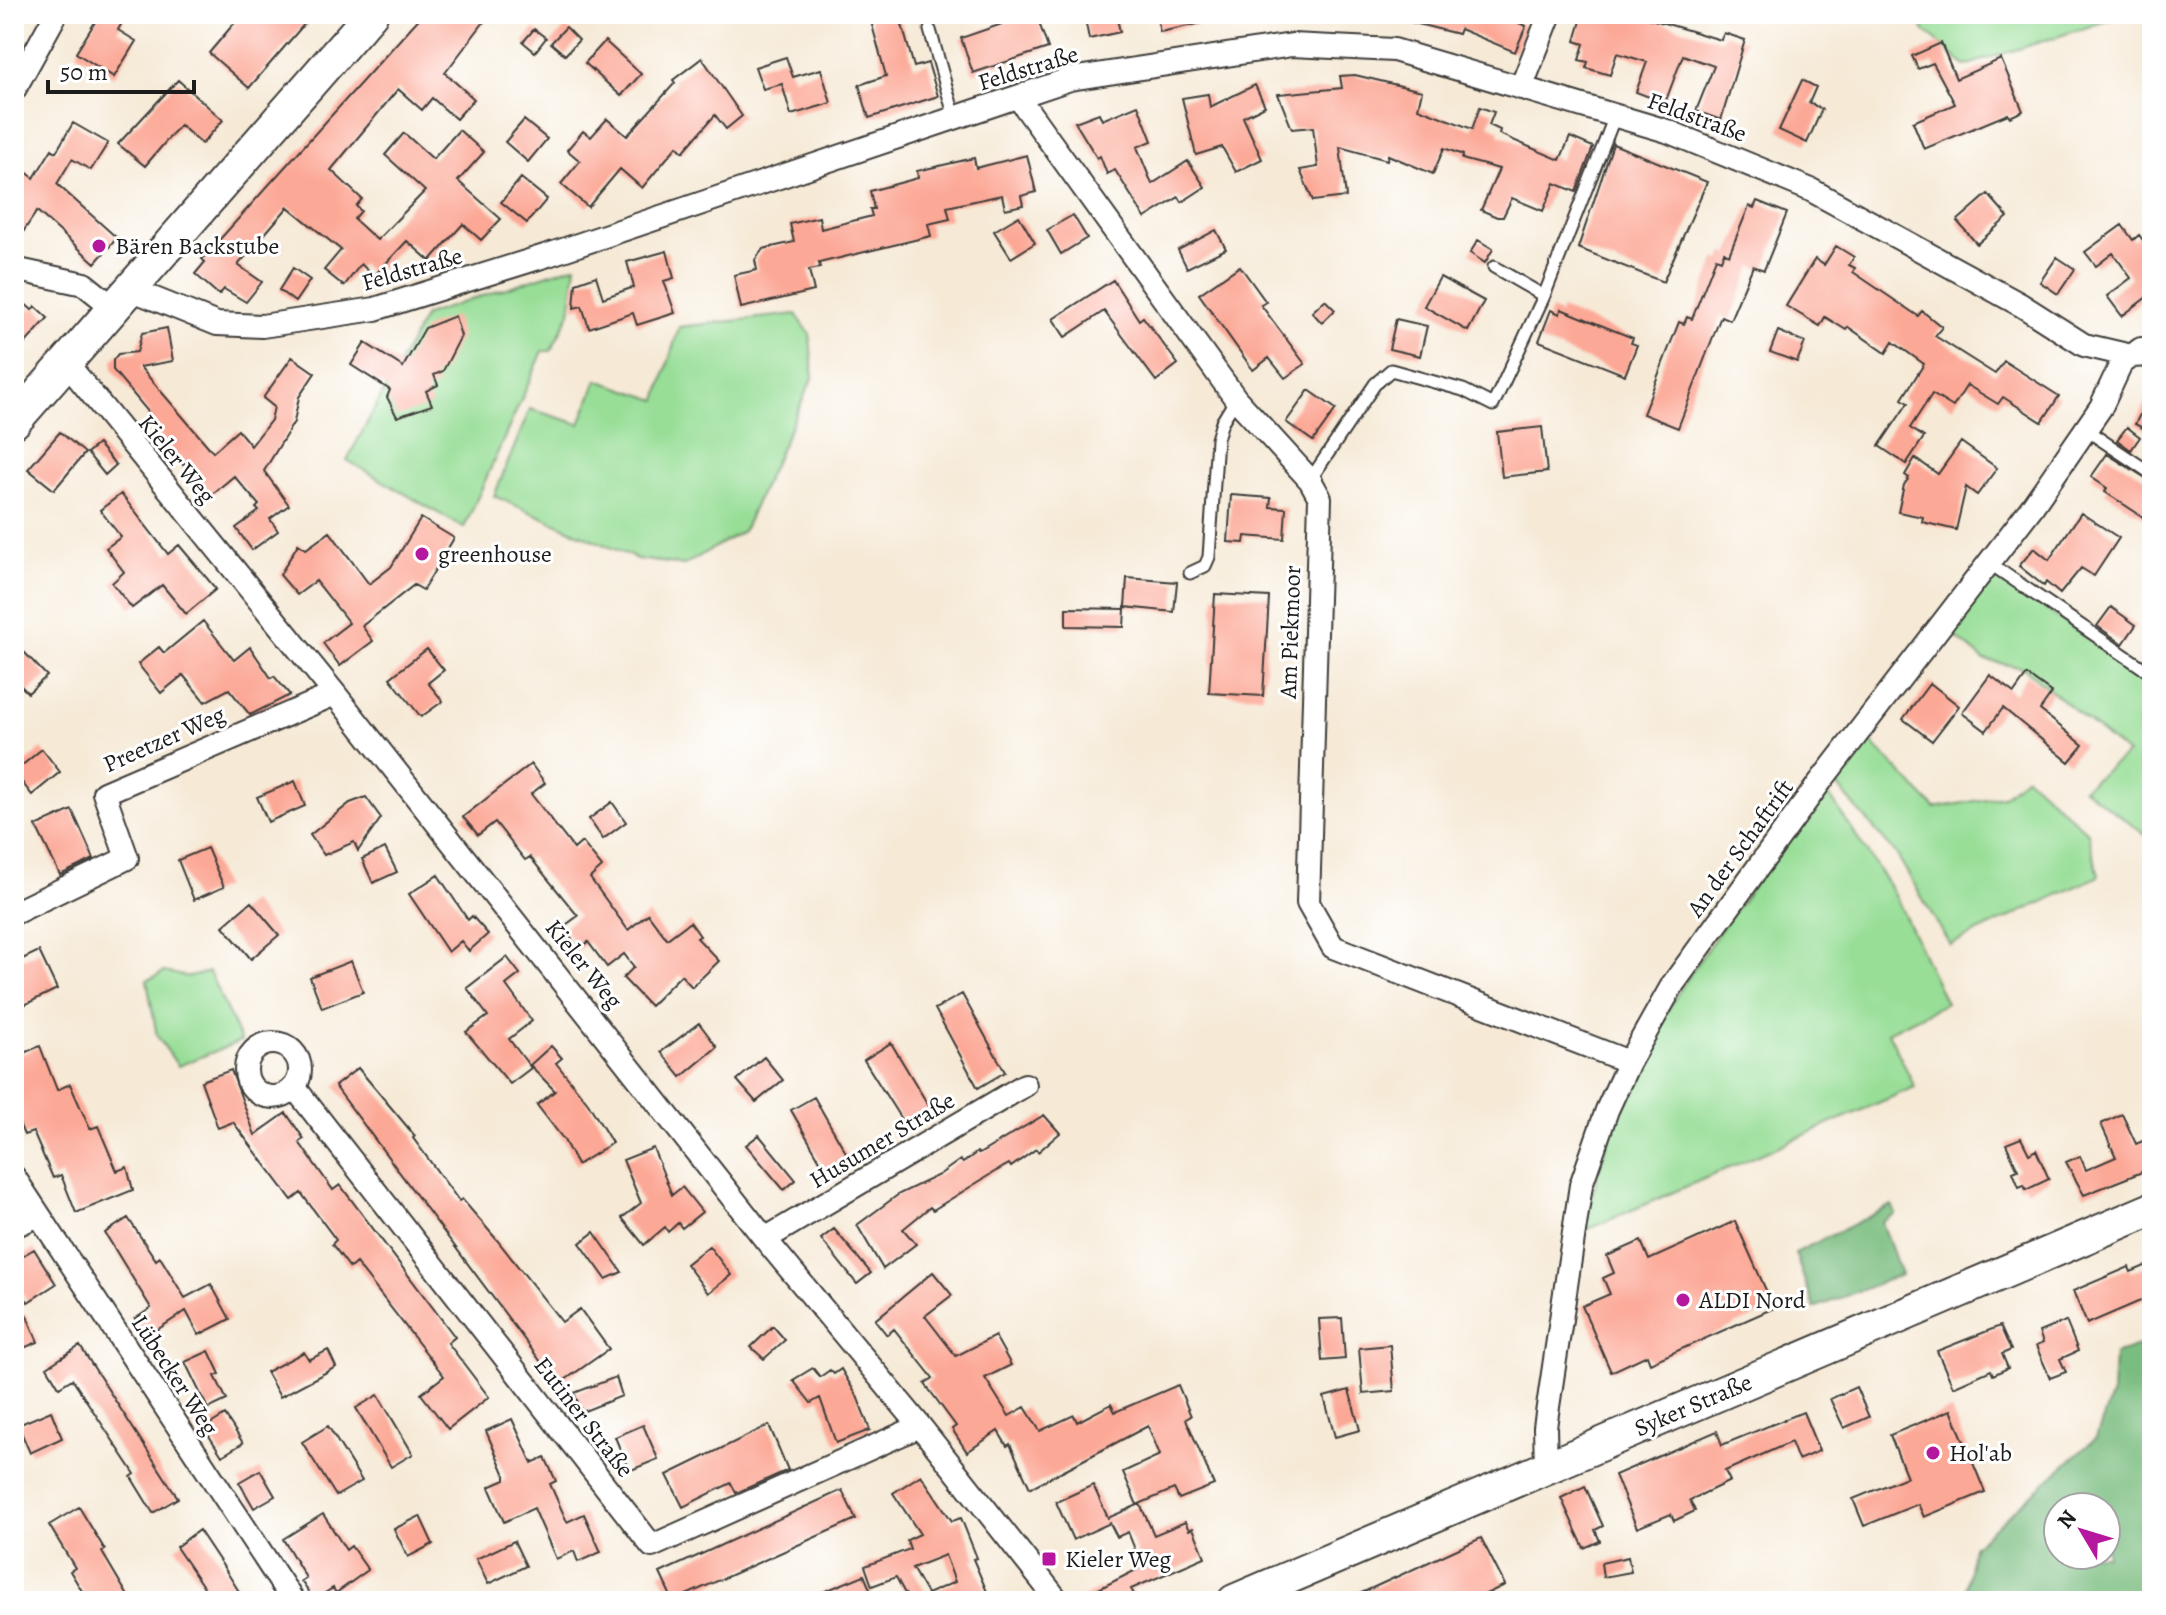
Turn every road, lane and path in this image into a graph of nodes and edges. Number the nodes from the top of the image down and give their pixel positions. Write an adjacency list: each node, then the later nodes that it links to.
1 (56, 14): 6 (street)
2 (371, 14): 13 (main road)
3 (1550, 14): 5 (street)
4 (930, 30): 9 (lane)
5 (1521, 88): 7 (street, Feldstraße); 8 (street, Feldstraße)
6 (14, 90)
7 (1018, 97): 9 (street, Feldstraße); 17 (street, Am Piekmoor)
8 (1615, 116): 12 (lane); 15 (street, Feldstraße)
9 (955, 118): 13 (street, Feldstraße)
10 (1494, 267): 12 (lane)
11 (14, 269): 13 (street, Feldstraße)
12 (1544, 296): 21 (lane)
13 (122, 299): 16 (main road)
14 (2152, 341): 15 (street, An der Schaftrift)
15 (2142, 356): 19 (street, An der Schaftrift)
16 (65, 361): 18 (main road); 25 (street, Kieler Weg)
17 (1236, 399): 21 (street, Am Piekmoor); 23 (lane)
18 (14, 422)
19 (2085, 429): 20 (lane); 22 (street, An der Schaftrift)
20 (2152, 474)
21 (1310, 480): 27 (street, Am Piekmoor)
22 (1989, 563): 24 (lane); 27 (street, An der Schaftrift)
23 (1190, 573)
24 (2152, 674)
25 (335, 694): 26 (street, Preetzer Weg); 34 (street, Kieler Weg)
26 (14, 913)
27 (1629, 1062): 36 (street, An der Schaftrift)
28 (1025, 1085): 34 (street, Husumer Straße)
29 (295, 1088): 35 (street, Eutiner Straße)
30 (14, 1177): 32 (street, Lübecker Weg)
31 (2152, 1209): 36 (main road, Syker Straße)
32 (39, 1215): 33 (street); 37 (street, Lübecker Weg)
33 (14, 1226)
34 (765, 1239): 35 (street, Kieler Weg)
35 (920, 1426): 38 (street, Kieler Weg)
36 (1546, 1467): 39 (main road, Syker Straße)
37 (293, 1601)
38 (1058, 1601)
39 (1234, 1601)

